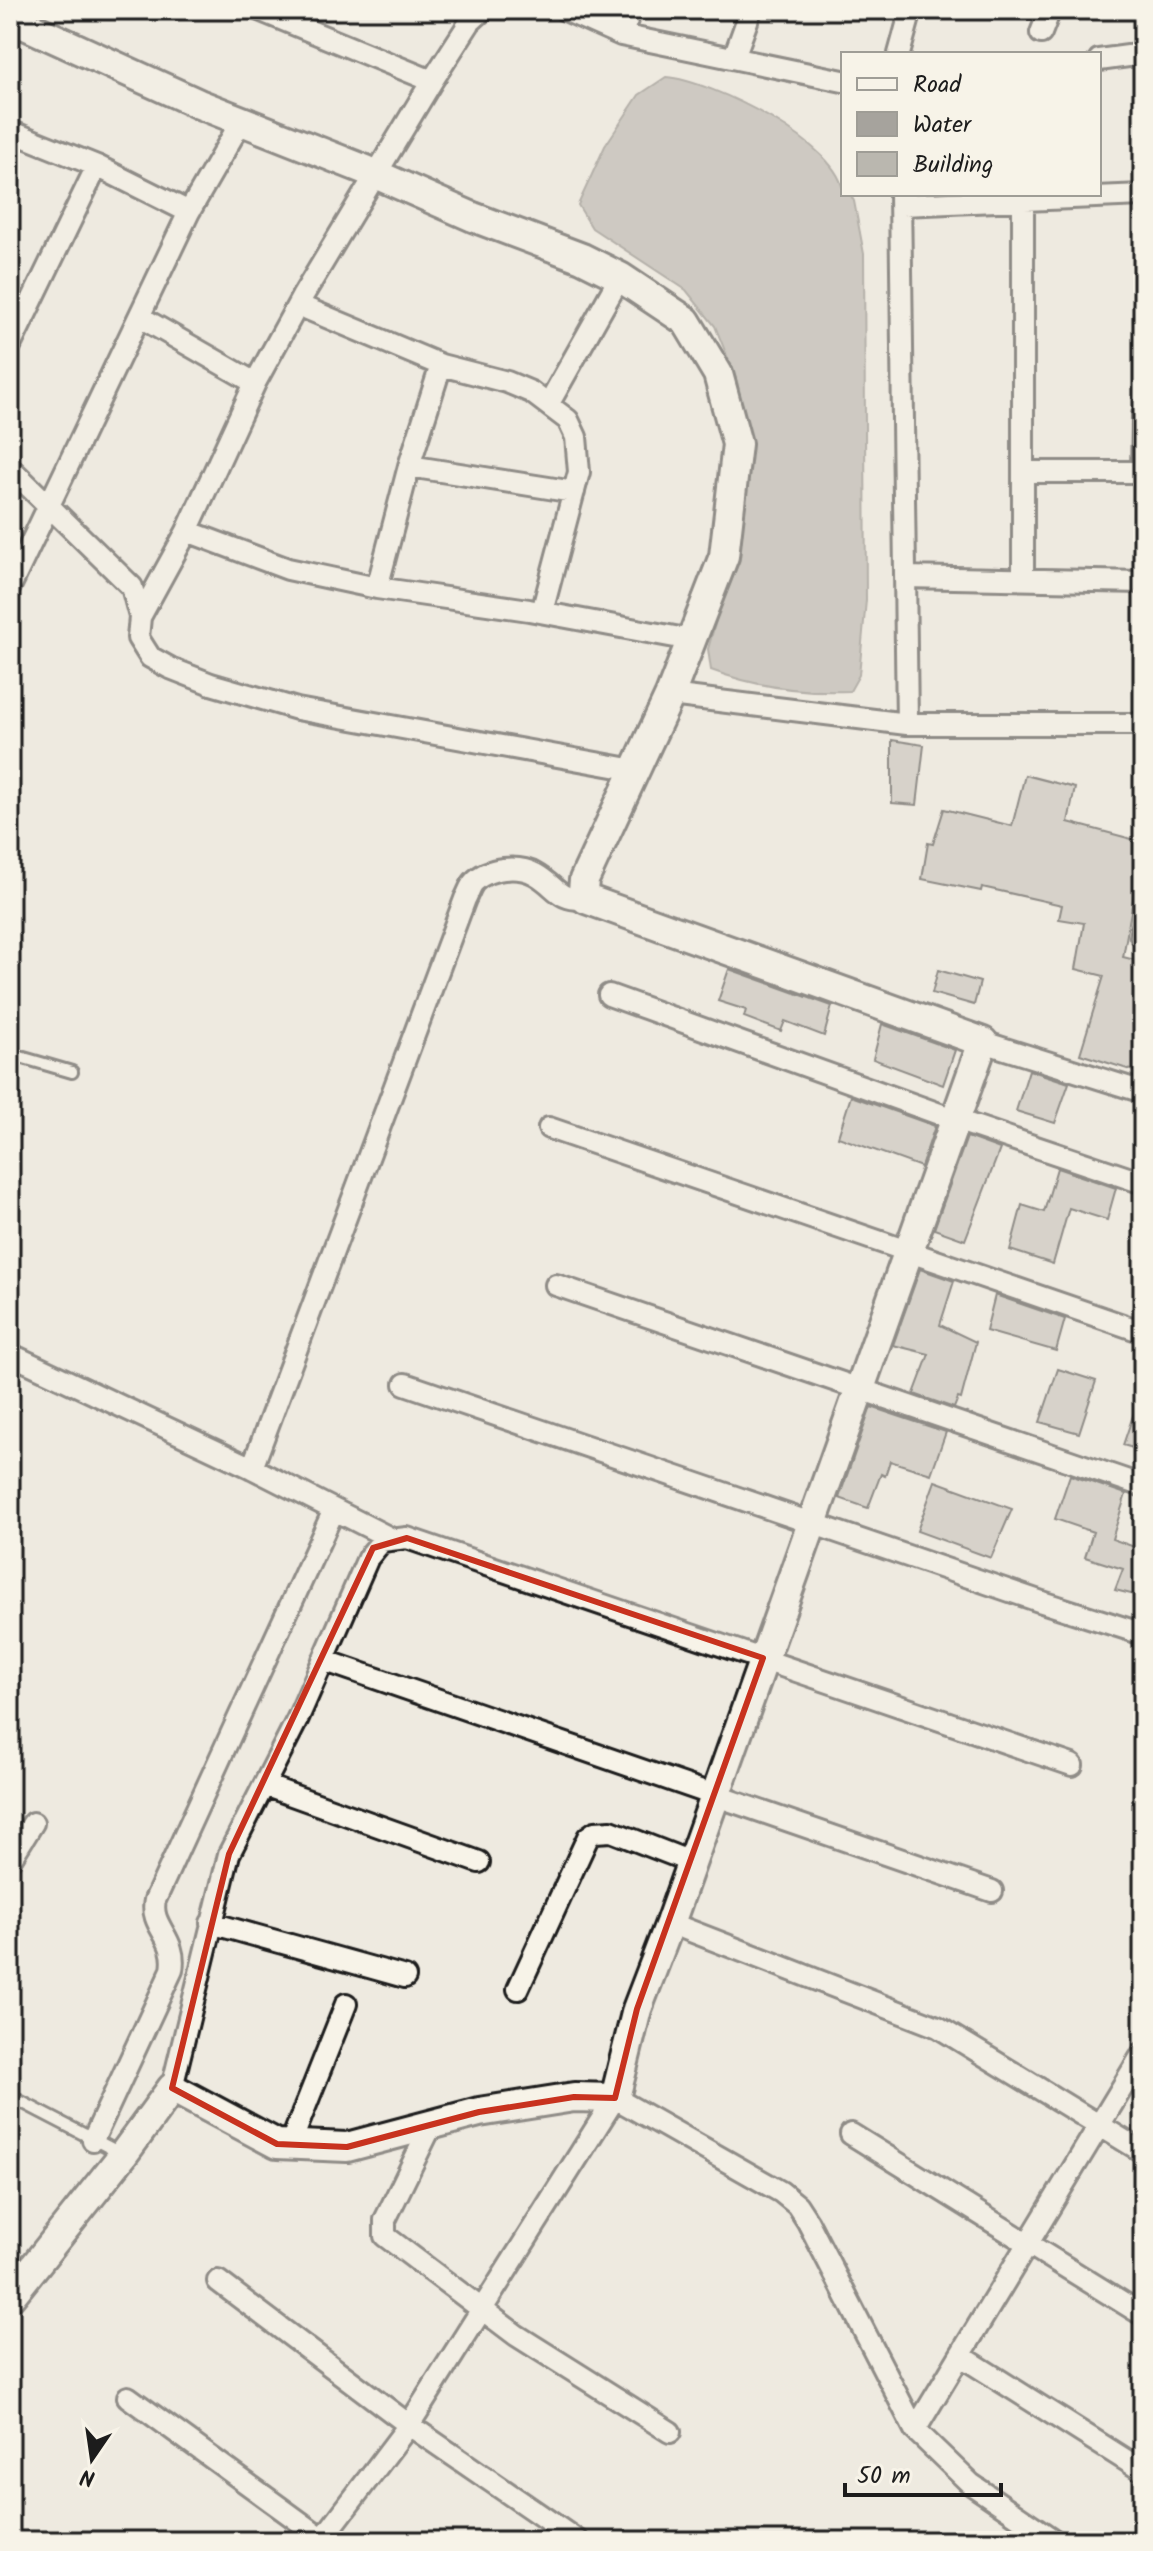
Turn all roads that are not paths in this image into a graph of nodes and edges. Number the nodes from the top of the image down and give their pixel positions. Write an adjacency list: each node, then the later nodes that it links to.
1 (483, 10): 15 (street)
2 (565, 10): 10 (street)
3 (631, 10): 10 (street)
4 (751, 10): 13 (street)
5 (911, 10): 11 (street)
6 (1050, 10): 9 (street)
7 (273, 13): 15 (street)
8 (10, 18): 17 (street)
9 (1041, 33)
10 (621, 35): 13 (street)
11 (900, 52)
12 (1143, 54): 14 (street)
13 (734, 57): 16 (street)
14 (1101, 60)
15 (432, 81): 20 (street)
16 (841, 81)
17 (242, 120): 20 (street); 24 (street)
18 (10, 131): 19 (street)
19 (97, 166): 24 (street); 28 (street)
20 (376, 175): 25 (street); 26 (street)
21 (1143, 195): 23 (street)
22 (901, 200): 23 (street); 40 (street)
23 (1023, 200): 35 (street)
24 (189, 212): 27 (street)
25 (620, 277): 31 (street); 47 (street)
26 (298, 305): 29 (street); 30 (street)
27 (140, 317): 30 (street); 38 (street)
28 (10, 346)
29 (441, 365): 31 (street); 33 (street)
30 (255, 383): 39 (street)
31 (549, 403): 37 (street)
32 (1143, 415): 36 (street)
33 (409, 466): 37 (street); 44 (street)
34 (10, 468): 38 (street)
35 (1023, 472): 36 (street); 41 (street)
36 (1143, 472)
37 (574, 492): 45 (street)
38 (47, 506): 43 (street); 46 (street)
39 (187, 531): 44 (street); 46 (street)
40 (905, 577): 41 (street); 49 (street)
41 (1023, 578): 42 (street)
42 (1143, 582)
43 (10, 587)
44 (377, 588): 45 (street)
45 (542, 612): 47 (street)
46 (140, 617): 51 (street)
47 (691, 640): 48 (street)
48 (670, 695): 49 (street); 51 (street)
49 (907, 724): 50 (street)
50 (1143, 724)
51 (635, 770): 52 (street)
52 (586, 899): 56 (street); 69 (street)
53 (1143, 902): 54 (lane)
54 (1136, 937)
55 (609, 995): 60 (street)
56 (983, 1042): 59 (street); 60 (street)
57 (10, 1054): 58 (lane)
58 (72, 1072)
59 (1143, 1092)
60 (956, 1120): 62 (street); 63 (street)
61 (549, 1128): 63 (street)
62 (1143, 1183)
63 (910, 1253): 65 (street); 68 (street)
64 (556, 1285): 68 (street)
65 (1143, 1332)
66 (10, 1354): 69 (street)
67 (405, 1384): 72 (street)
68 (860, 1390): 70 (street); 72 (street)
69 (252, 1468): 71 (street)
70 (1143, 1486)
71 (334, 1510): 73 (street); 97 (street)
72 (813, 1524): 74 (street); 75 (street)
73 (392, 1539): 75 (street); 76 (street)
74 (1143, 1634)
75 (763, 1658): 77 (street); 79 (street)
76 (323, 1660): 78 (street); 79 (street)
77 (1072, 1765)
78 (264, 1785): 82 (street); 85 (street)
79 (715, 1793): 83 (street); 84 (street)
80 (33, 1823): 81 (street)
81 (10, 1860)
82 (479, 1862)
83 (691, 1862): 86 (street); 88 (street)
84 (992, 1891)
85 (211, 1923): 87 (street); 91 (street)
86 (670, 1923): 93 (street); 95 (street)
87 (405, 1977)
88 (518, 1989)
89 (346, 2004): 98 (street)
90 (1143, 2053): 95 (street)
91 (172, 2088): 98 (street); 100 (street)
92 (10, 2096): 97 (lane)
93 (615, 2098): 94 (street); 104 (street); 109 (street)
94 (431, 2126): 98 (street); 104 (street)
95 (1100, 2126): 99 (street); 101 (street)
96 (851, 2134): 101 (street)
97 (93, 2140): 100 (lane)
98 (290, 2145)
99 (1143, 2152)
100 (123, 2155): 103 (street)
101 (1030, 2244): 105 (street); 106 (street)
102 (218, 2281): 108 (street)
103 (10, 2297)
104 (482, 2309): 108 (street); 110 (street)
105 (1143, 2315)
106 (961, 2356): 109 (street); 111 (street)
107 (128, 2397): 112 (street)
108 (409, 2425): 112 (street); 113 (street)
109 (915, 2430): 114 (street)
110 (670, 2432)
111 (1143, 2471)
112 (323, 2540)
113 (578, 2541)
114 (1055, 2541)

